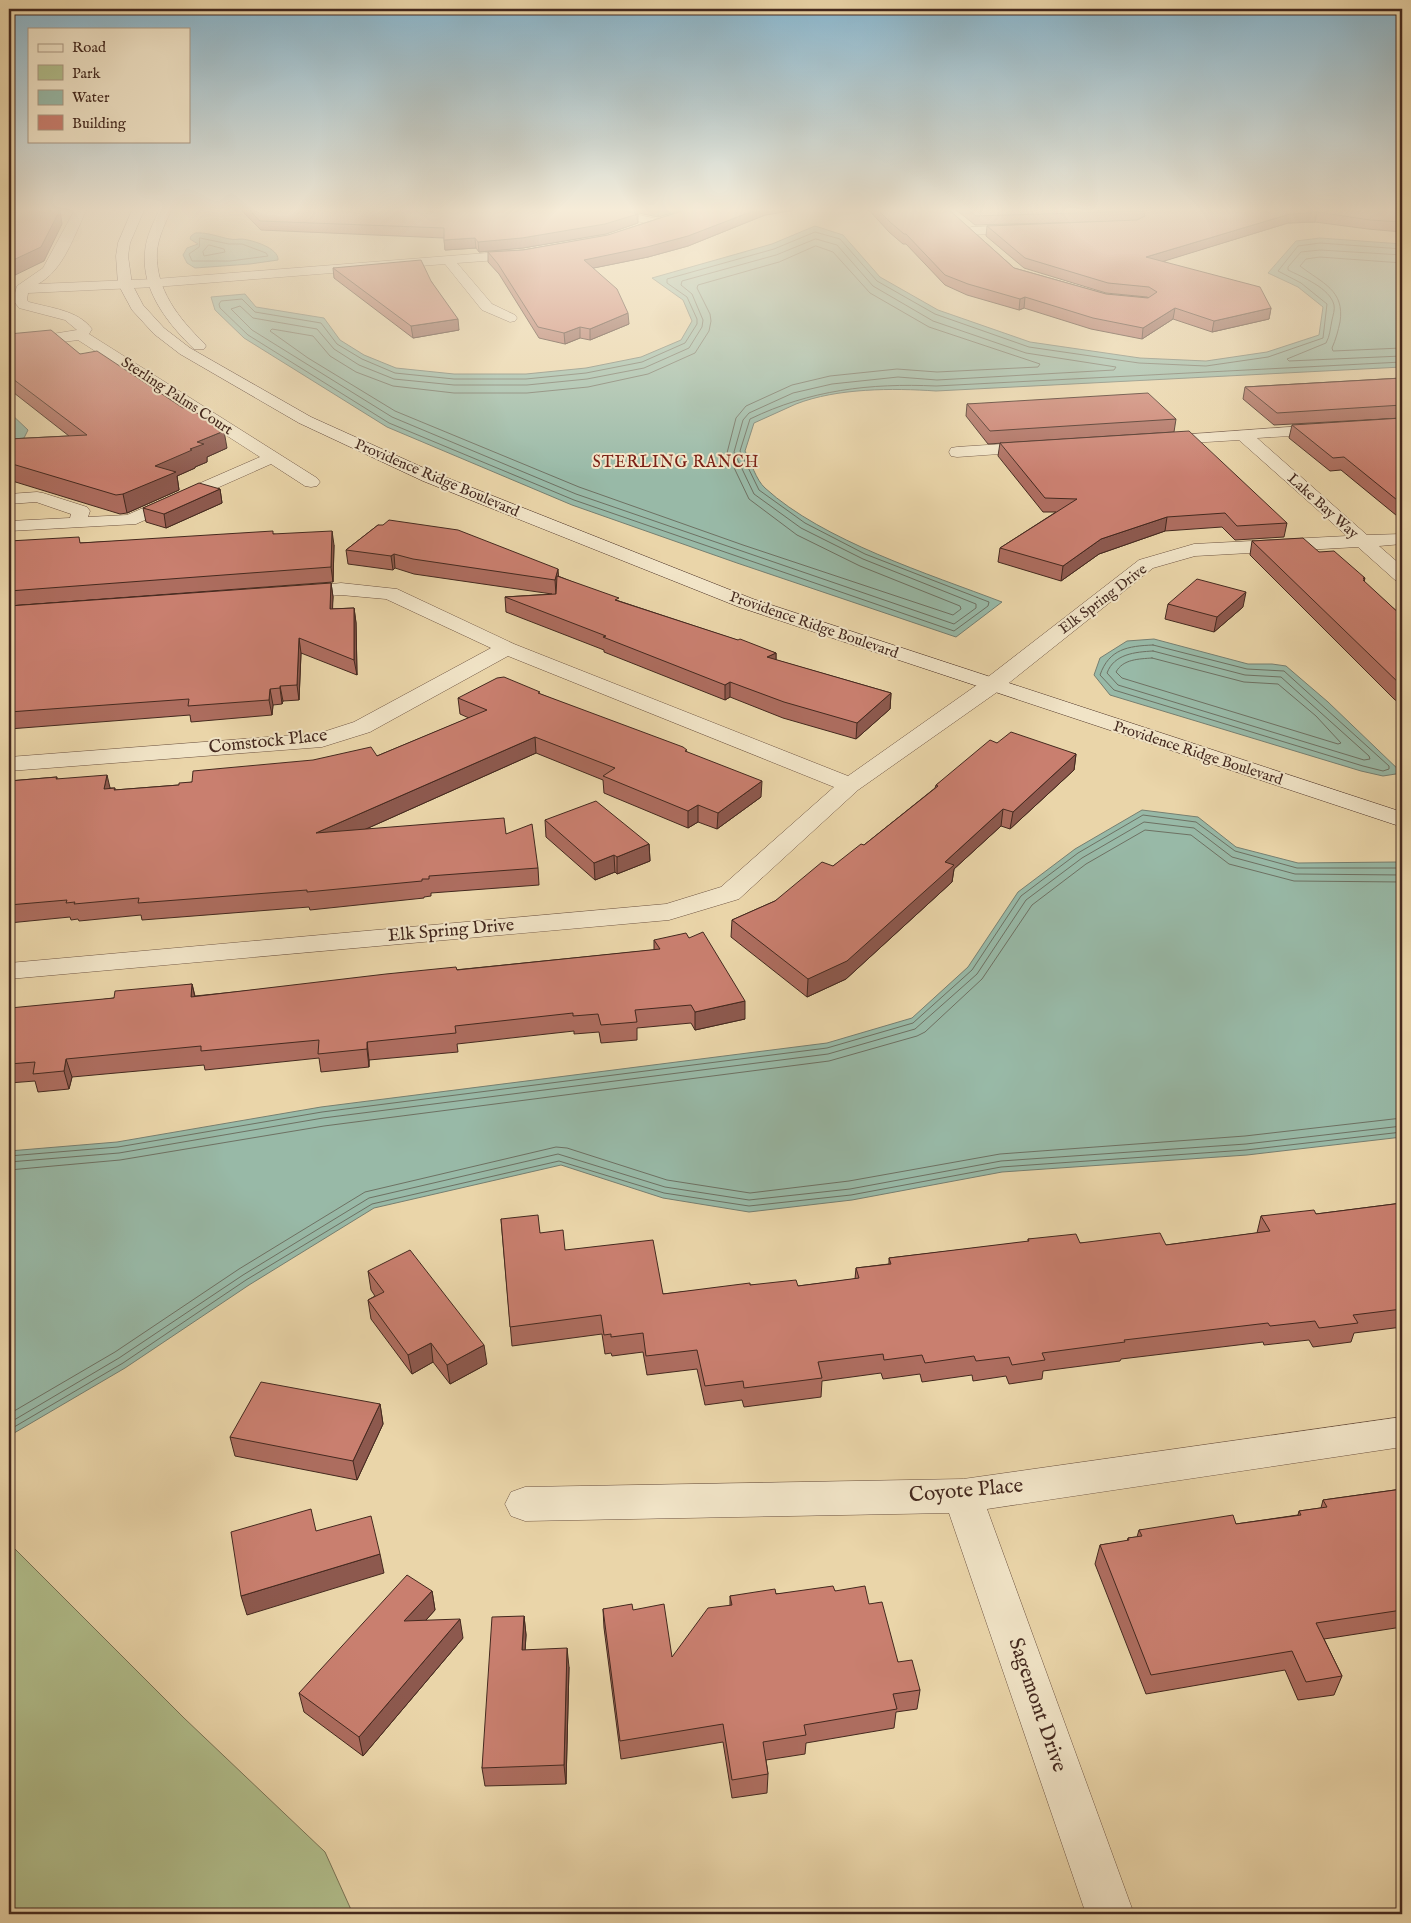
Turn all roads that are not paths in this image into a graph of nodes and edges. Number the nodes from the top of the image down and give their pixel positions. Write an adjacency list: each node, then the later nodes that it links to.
1 (20, 298): 6 (street, Sterling Palms Court)
2 (132, 298): 8 (street, Providence Ridge Boulevard)
3 (162, 298): 8 (street, Providence Ridge Boulevard)
4 (479, 298): 5 (street)
5 (510, 318)
6 (81, 335): 7 (street); 14 (street, Sterling Palms Court)
7 (9, 345)
8 (244, 384): 24 (street, Providence Ridge Boulevard)
9 (1402, 424): 10 (street)
10 (1244, 435): 11 (street); 20 (street, Lake Bay Way)
11 (1145, 441)
12 (1046, 447): 13 (street)
13 (957, 452)
14 (273, 457): 15 (street, Sterling Palms Court); 17 (street)
15 (311, 482)
16 (9, 499): 17 (street)
17 (77, 523): 18 (street)
18 (9, 526)
19 (1402, 539): 20 (street, Elk Spring Drive)
20 (1362, 542): 21 (street, Lake Bay Way); 24 (street, Elk Spring Drive)
21 (1402, 576)
22 (272, 594): 23 (street)
23 (507, 648): 25 (street, Comstock Place); 26 (street)
24 (992, 685): 26 (street, Elk Spring Drive); 27 (street, Providence Ridge Boulevard)
25 (9, 764)
26 (850, 785): 28 (street, Elk Spring Drive)
27 (1402, 820)
28 (9, 971)
29 (1402, 1432): 30 (street, Coyote Place)
30 (963, 1496): 31 (street, Coyote Place); 32 (street, Sagemont Drive)
31 (525, 1504)
32 (1110, 1914)

